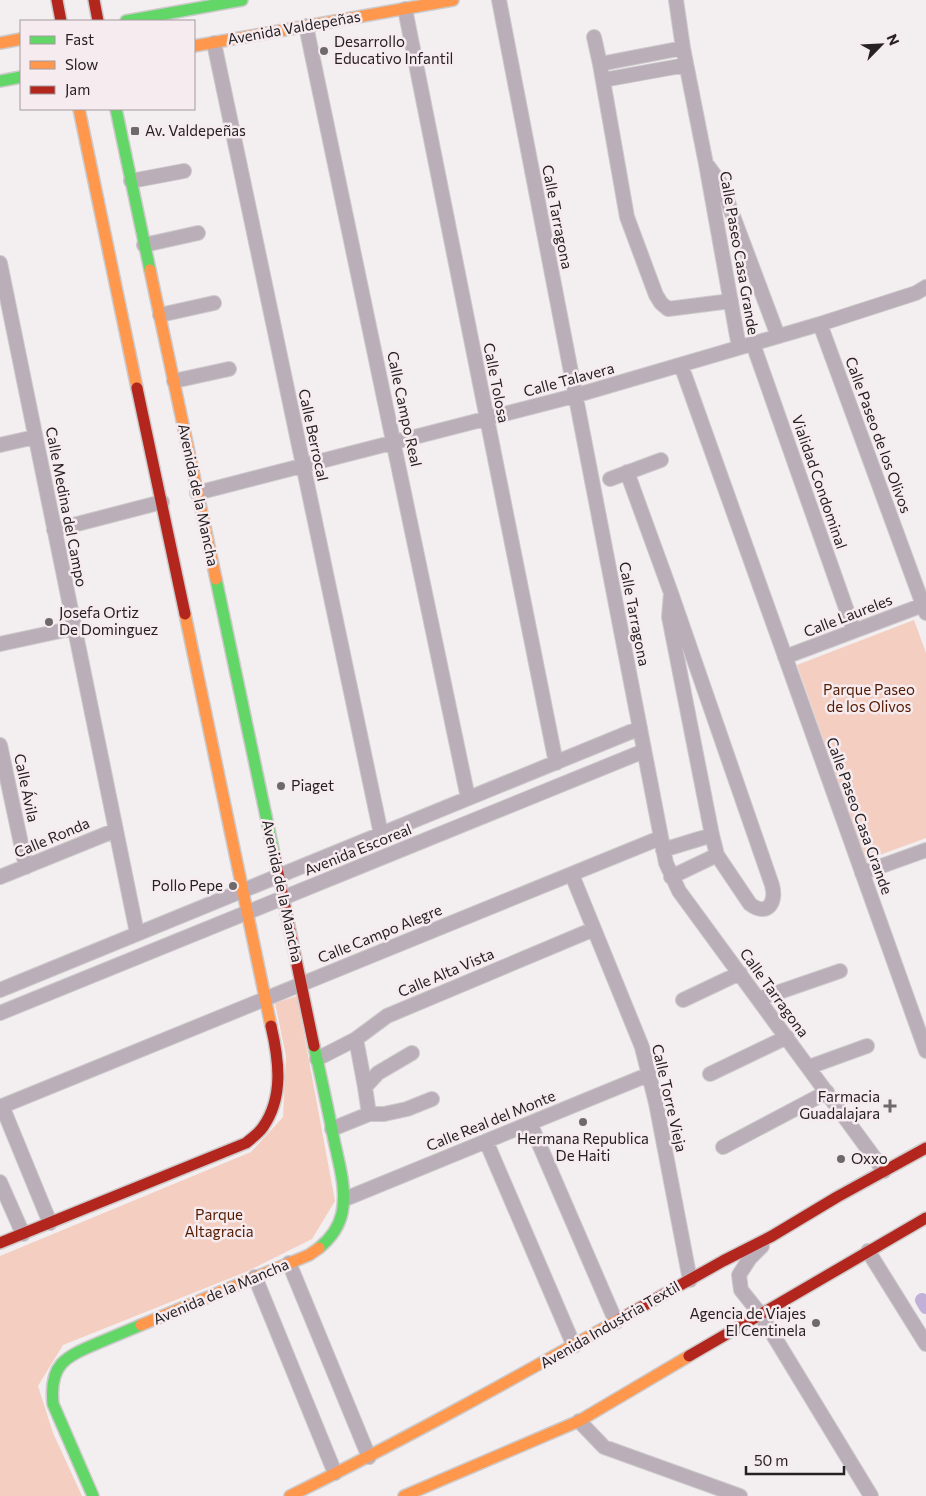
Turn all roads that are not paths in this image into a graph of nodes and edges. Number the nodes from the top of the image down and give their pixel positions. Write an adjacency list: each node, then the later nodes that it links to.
1 (57, 0): 9 (street)
2 (94, 0): 10 (street)
3 (242, 0): 7 (street)
4 (453, 0): 8 (street, Avenida Valdepeñas)
5 (499, 0): 43 (street, Calle Tarragona)
6 (676, 0): 18 (street, Calle Paseo Casa Grande)
7 (206, 3): 11 (street)
8 (404, 9): 12 (street, Avenida Valdepeñas); 44 (street, Calle Tolosa)
9 (61, 20)
10 (98, 20)
11 (130, 20)
12 (306, 26): 16 (street, Avenida Valdepeñas); 46 (street, Calle Campo Real)
13 (594, 37): 19 (street)
14 (20, 39): 15 (street)
15 (0, 43)
16 (214, 43): 17 (street, Avenida Valdepeñas); 49 (street, Calle Berrocal)
17 (195, 46)
18 (683, 48): 19 (street); 20 (street, Calle Paseo Casa Grande)
19 (600, 64): 22 (street)
20 (686, 65): 22 (street); 26 (street, Calle Paseo Casa Grande)
21 (20, 77): 23 (street)
22 (603, 80): 33 (street)
23 (0, 81)
24 (79, 110): 53 (street)
25 (116, 110): 28 (street, Avenida de la Mancha)
26 (706, 164): 33 (street, Calle Paseo Casa Grande); 37 (street, Calle Paseo Casa Grande)
27 (184, 171): 28 (street)
28 (131, 181): 30 (street, Avenida de la Mancha)
29 (198, 233): 30 (street)
30 (144, 245): 35 (street, Avenida de la Mancha)
31 (0, 263): 45 (street, Calle Medina del Campo)
32 (921, 290): 36 (street, Calle Talavera)
33 (731, 300): 39 (street, Calle Paseo Casa Grande)
34 (214, 303): 35 (street)
35 (160, 315): 42 (street, Avenida de la Mancha)
36 (820, 324): 37 (street, Calle Talavera); 56 (street, Calle Paseo de los Olivos)
37 (778, 336): 38 (street, Calle Talavera)
38 (753, 344): 39 (street, Calle Talavera); 58 (street, Vialidad Condominal)
39 (739, 347): 40 (street, Calle Talavera)
40 (681, 365): 43 (street, Calle Talavera); 60 (street, Calle Paseo Casa Grande)
41 (229, 369): 42 (street)
42 (174, 382): 52 (street, Avenida de la Mancha)
43 (574, 396): 44 (street, Calle Talavera); 63 (street, Calle Tarragona)
44 (486, 418): 46 (street, Calle Talavera); 66 (street, Calle Tolosa)
45 (35, 438): 47 (street); 54 (street, Calle Medina del Campo)
46 (394, 442): 49 (street, Calle Talavera); 67 (street, Calle Campo Real)
47 (0, 445)
48 (661, 460): 50 (street)
49 (303, 466): 52 (street, Calle Talavera); 69 (street, Calle Berrocal)
50 (627, 472): 51 (street); 55 (street)
51 (610, 479)
52 (197, 493): 76 (street, Avenida de la Mancha)
53 (162, 502): 54 (street); 80 (street)
54 (54, 530): 57 (street, Calle Medina del Campo)
55 (671, 593): 61 (street); 62 (street)
56 (925, 609): 58 (street, Calle Laureles)
57 (74, 628): 59 (street); 68 (street, Calle Medina del Campo)
58 (854, 631): 60 (street, Calle Laureles)
59 (0, 644)
60 (785, 657): 75 (street, Calle Paseo Casa Grande)
61 (699, 674): 62 (street); 73 (street)
62 (681, 679): 70 (street)
63 (640, 728): 65 (street, Calle Tarragona); 66 (street, Avenida Escoreal)
64 (0, 745): 74 (street, Calle Ávila)
65 (644, 751): 71 (street, Calle Tarragona); 81 (street, Avenida Escoreal)
66 (556, 763): 67 (street, Avenida Escoreal)
67 (468, 798): 69 (street, Avenida Escoreal)
68 (116, 830): 74 (street, Calle Ronda); 84 (street, Calle Medina del Campo)
69 (381, 834): 76 (street, Avenida Escoreal)
70 (712, 835): 71 (street, Calle Campo Alegre); 73 (street)
71 (662, 844): 77 (street, Calle Campo Alegre); 79 (street, Calle Tarragona)
72 (926, 850): 75 (street)
73 (717, 855): 79 (street)
74 (26, 867): 78 (street, Calle Ronda)
75 (862, 873): 96 (street, Calle Paseo Casa Grande)
76 (278, 875): 80 (street, Avenida Escoreal); 81 (street, Avenida de la Mancha)
77 (572, 875): 83 (street, Calle Torre Vieja); 87 (street, Calle Campo Alegre)
78 (0, 877)
79 (671, 877): 86 (street, Calle Tarragona)
80 (242, 890): 82 (street); 84 (street, Avenida Escoreal)
81 (283, 898): 82 (street, Avenida Escoreal); 87 (street, Avenida de la Mancha)
82 (247, 913): 89 (street); 92 (street, Avenida Escoreal)
83 (594, 929): 94 (street, Calle Alta Vista); 100 (street, Calle Torre Vieja)
84 (137, 933): 88 (street, Avenida Escoreal)
85 (840, 971): 90 (street)
86 (740, 974): 90 (street, Calle Tarragona); 91 (street)
87 (301, 983): 89 (street, Calle Campo Alegre); 98 (street, Avenida de la Mancha)
88 (0, 990)
89 (265, 998): 105 (street, Calle Campo Alegre); 116 (street)
90 (759, 999): 93 (street, Calle Tarragona)
91 (683, 1000)
92 (0, 1013)
93 (787, 1037): 99 (street, Calle Tarragona); 101 (street)
94 (356, 1039): 98 (street, Calle Alta Vista); 102 (street)
95 (867, 1046): 99 (street)
96 (926, 1051)
97 (412, 1053): 102 (street)
98 (317, 1058): 108 (street, Avenida de la Mancha)
99 (808, 1067): 103 (street, Calle Tarragona)
100 (650, 1074): 107 (street, Calle Real del Monte); 123 (street, Calle Torre Vieja)
101 (710, 1074)
102 (365, 1087): 106 (street)
103 (827, 1092): 110 (street); 112 (street, Calle Tarragona)
104 (432, 1099): 106 (street)
105 (1, 1106): 116 (street)
106 (369, 1114): 108 (street)
107 (530, 1123): 109 (street, Calle Real del Monte); 125 (street)
108 (332, 1129): 114 (street, Avenida de la Mancha)
109 (486, 1141): 114 (street, Calle Real del Monte); 127 (street)
110 (723, 1148)
111 (926, 1148): 112 (street, Avenida Industria Textil)
112 (884, 1171): 118 (street, Avenida Industria Textil)
113 (0, 1182): 117 (street)
114 (345, 1199): 121 (street, Avenida de la Mancha)
115 (926, 1218): 120 (street)
116 (50, 1223): 117 (street)
117 (23, 1234): 119 (street)
118 (772, 1236): 123 (street, Avenida Industria Textil); 124 (street)
119 (0, 1243)
120 (868, 1251): 124 (street); 126 (street)
121 (289, 1263): 122 (street, Avenida de la Mancha); 129 (street)
122 (256, 1277): 130 (street); 131 (street, Avenida de la Mancha)
123 (690, 1280): 125 (street, Avenida Industria Textil)
124 (760, 1314): 128 (street); 135 (street)
125 (616, 1322): 127 (street, Avenida Industria Textil)
126 (926, 1344)
127 (574, 1346): 129 (street, Avenida Industria Textil)
128 (579, 1421): 133 (street); 134 (street)
129 (369, 1457): 130 (street, Avenida Industria Textil)
130 (335, 1474): 132 (street, Avenida Industria Textil)
131 (93, 1496)
132 (290, 1496)
133 (404, 1496)
134 (740, 1496)
135 (872, 1496)

